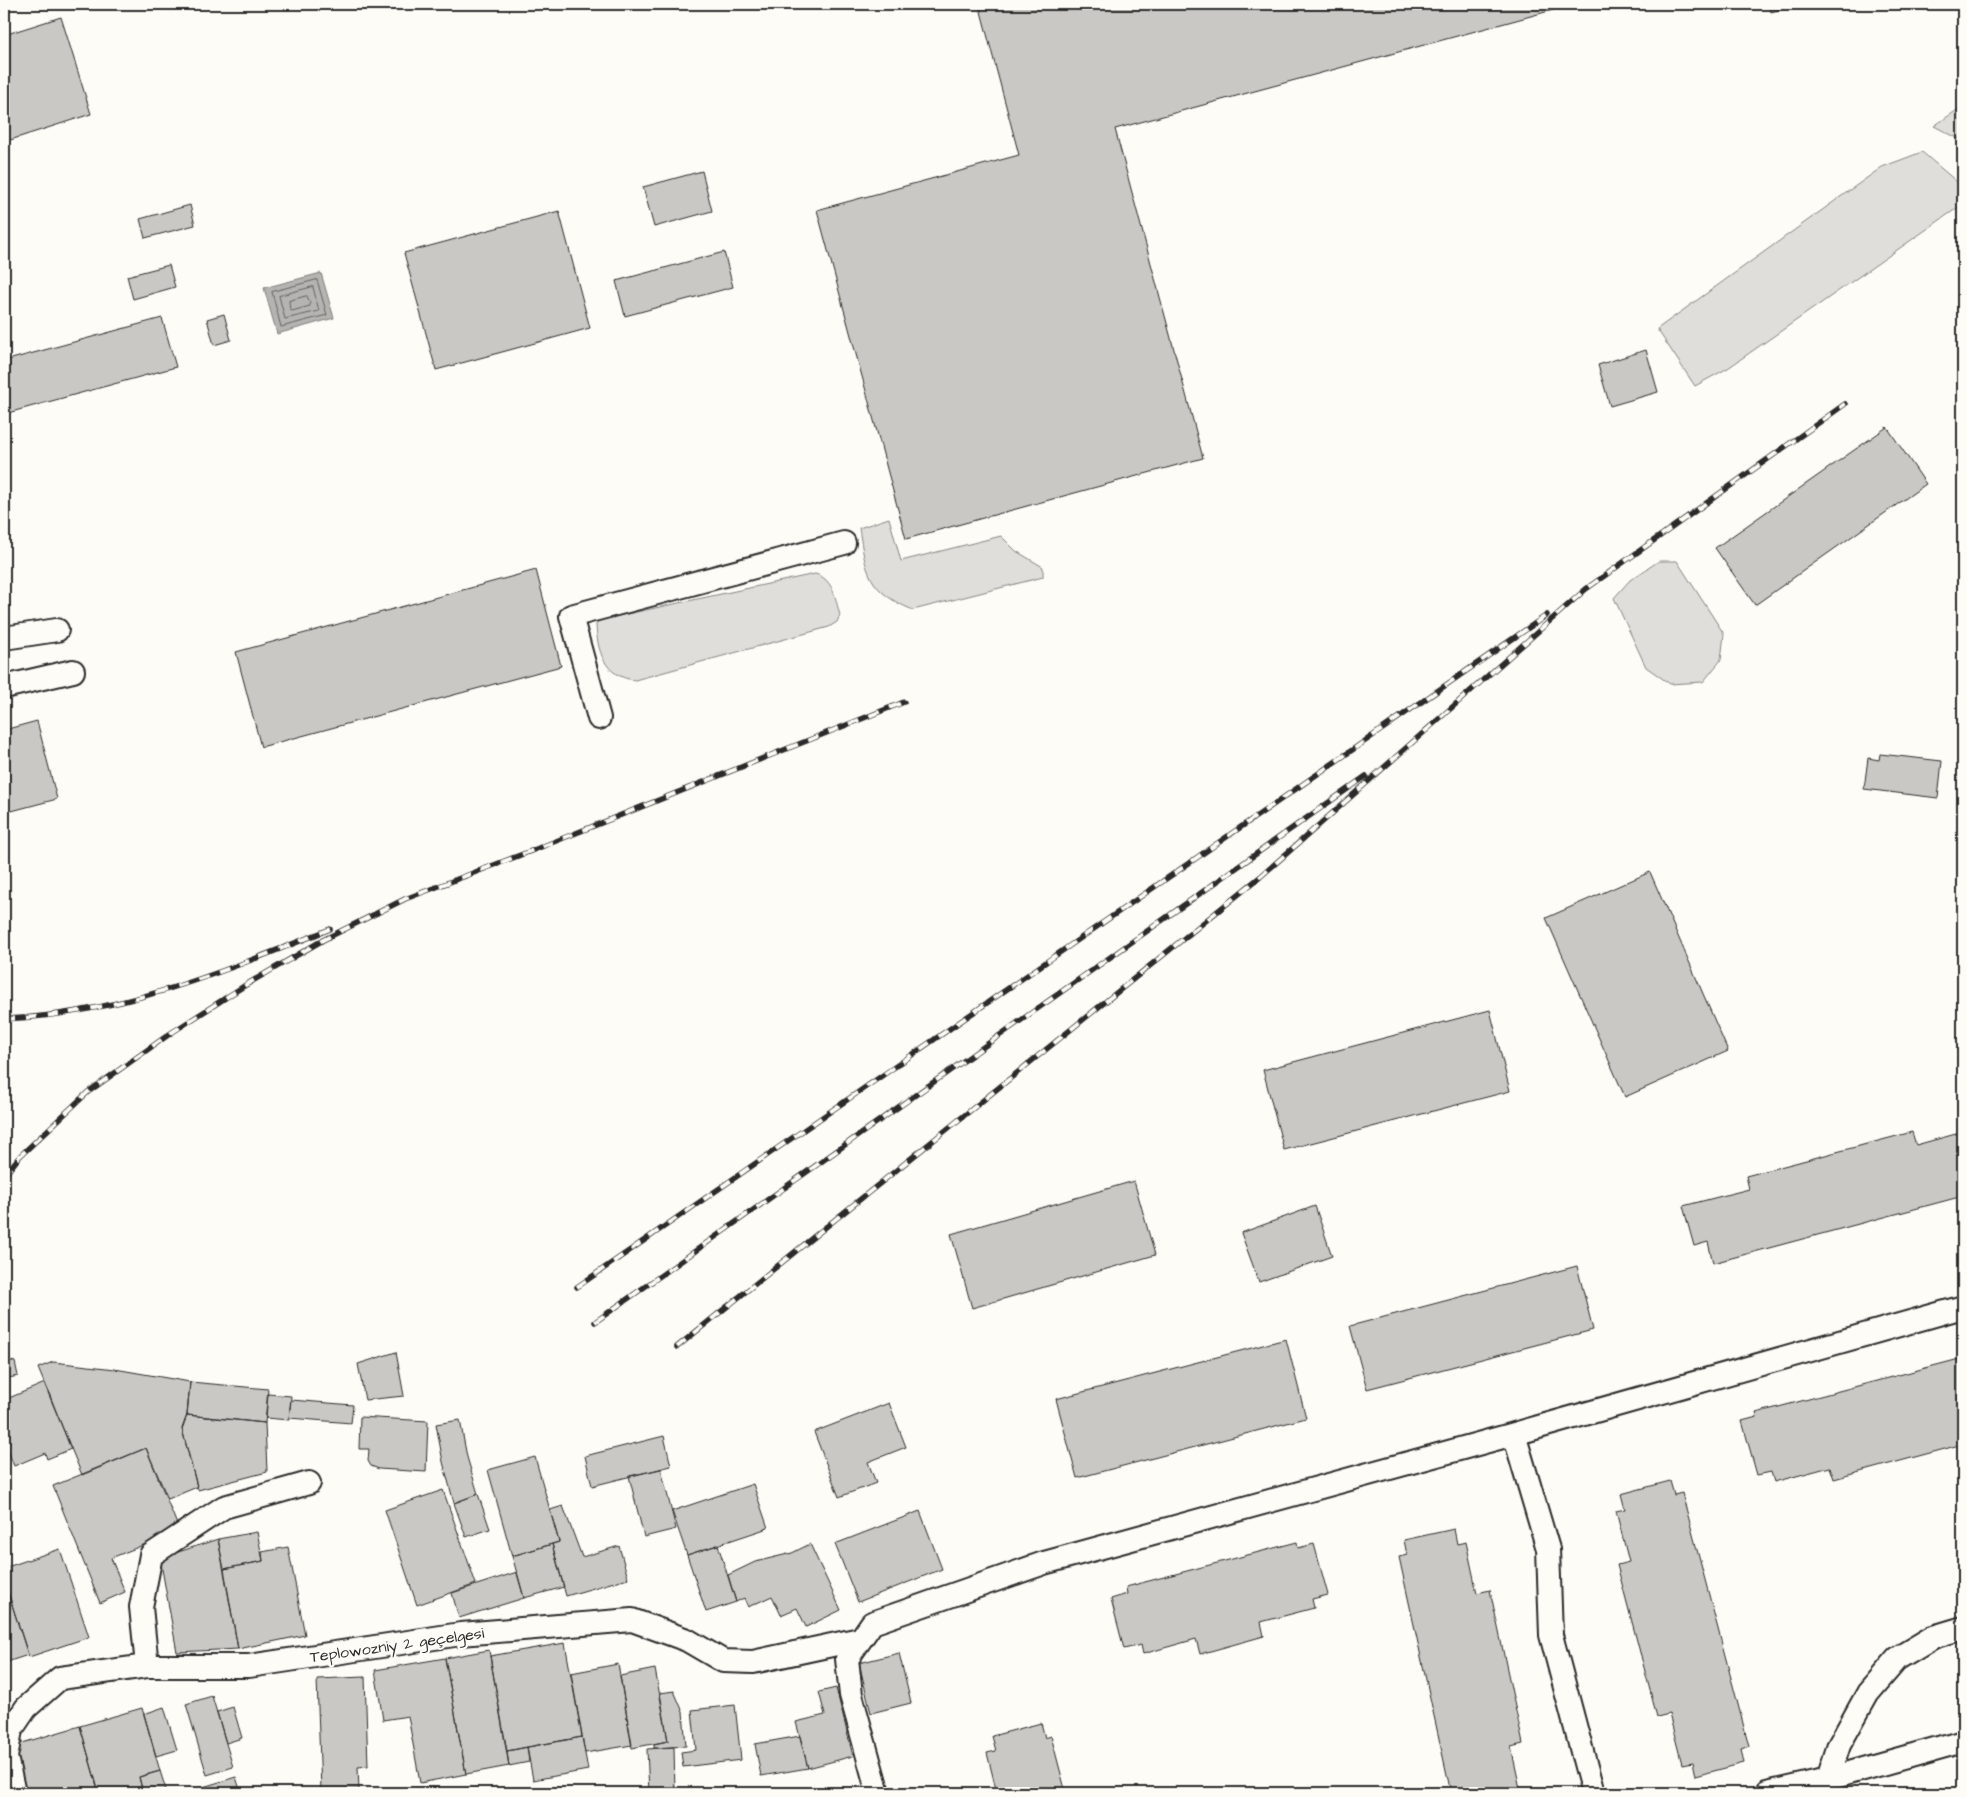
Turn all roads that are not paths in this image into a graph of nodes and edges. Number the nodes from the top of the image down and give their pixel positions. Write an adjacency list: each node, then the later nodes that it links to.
1 (844, 543): 6 (lane)
2 (57, 630): 3 (lane)
3 (4, 638)
4 (73, 672): 5 (lane)
5 (4, 686)
6 (599, 718)
7 (1963, 1307): 8 (lane)
8 (1514, 1434): 11 (lane); 17 (lane)
9 (309, 1484): 12 (lane)
10 (1963, 1628): 14 (lane)
11 (860, 1638): 12 (lane, Teplowozniy 2 geçelgesi); 16 (lane)
12 (147, 1666): 15 (lane, Teplowozniy 2 geçelgesi)
13 (1963, 1741): 14 (lane)
14 (1828, 1780): 18 (lane)
15 (14, 1793)
16 (878, 1793)
17 (1593, 1793)
18 (1767, 1793)

